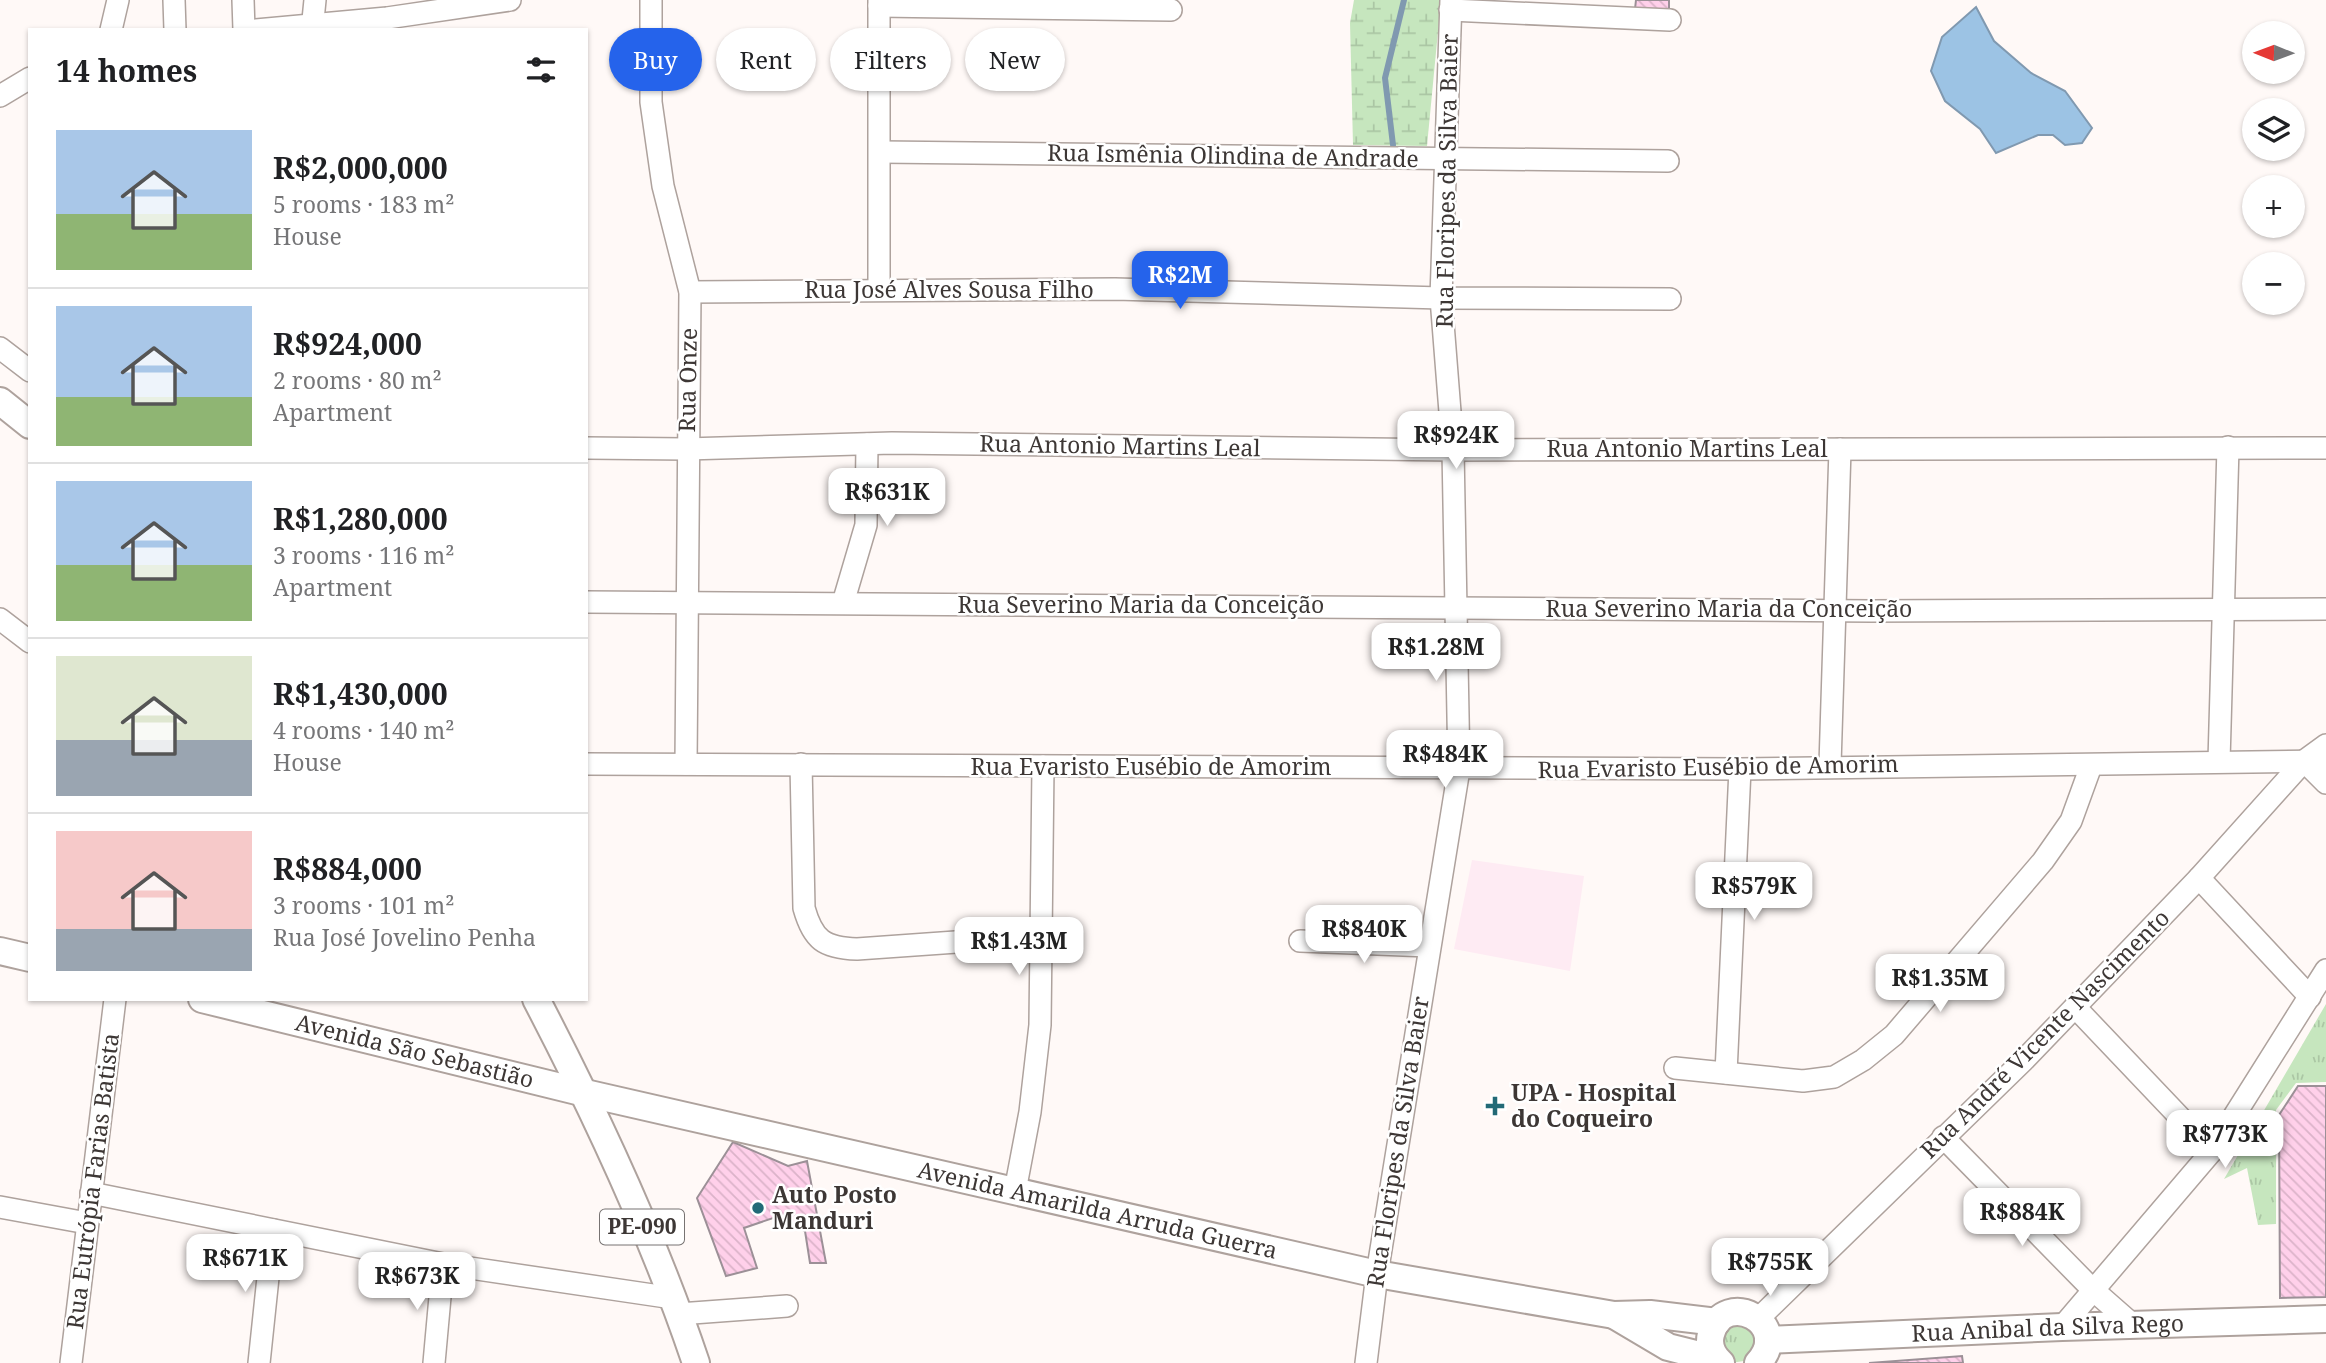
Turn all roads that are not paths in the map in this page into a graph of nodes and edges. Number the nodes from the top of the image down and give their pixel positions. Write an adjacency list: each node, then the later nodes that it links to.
1 (118, 0): 12 (street)
2 (174, 0): 13 (street)
3 (243, 0): 14 (street)
4 (316, 0): 11 (street)
5 (510, 0): 11 (street)
6 (651, 0): 22 (street, Rua Onze)
7 (879, 3): 9 (street); 18 (street)
8 (1451, 5): 10 (street); 19 (street, Rua Floripes da Silva Baier)
9 (1171, 10)
10 (1670, 20)
11 (313, 26): 15 (street)
12 (111, 28)
13 (175, 28)
14 (244, 28)
15 (284, 28)
16 (28, 79): 17 (street)
17 (0, 96)
18 (881, 152): 19 (street, Rua Ismênia Olindina de Andrade); 21 (street)
19 (1443, 158): 20 (street, Rua Ismênia Olindina de Andrade); 23 (street, Rua Floripes da Silva Baier)
20 (1668, 161)
21 (879, 290): 22 (street, Rua José Alves Sousa Filho); 23 (street, Rua José Alves Sousa Filho)
22 (690, 292): 33 (street, Rua Onze)
23 (1441, 298): 24 (street, Rua José Alves Sousa Filho); 35 (street, Rua Floripes da Silva Baier)
24 (1670, 299)
25 (0, 348): 26 (street)
26 (28, 369)
27 (0, 401): 28 (main road)
28 (28, 423)
29 (867, 444): 33 (street, Rua Antonio Martins Leal); 35 (street, Rua Antonio Martins Leal); 38 (street)
30 (2228, 447): 32 (street, Rua Antonio Martins Leal); 34 (street, Rua Antonio Martins Leal); 39 (street)
31 (588, 448): 33 (street, Rua Antonio Martins Leal)
32 (2326, 448)
33 (686, 449): 36 (street, Rua Onze)
34 (1840, 449): 35 (street, Rua Antonio Martins Leal); 42 (street)
35 (1453, 450): 40 (street, Rua Floripes da Silva Baier)
36 (687, 601): 37 (street, Rua Severino Maria da Conceição); 38 (street, Rua Severino Maria da Conceição); 50 (street, Rua Onze)
37 (588, 602)
38 (843, 603): 40 (street, Rua Severino Maria da Conceição)
39 (2223, 607): 41 (street, Rua Severino Maria da Conceição); 42 (street, Rua Severino Maria da Conceição); 46 (street)
40 (1455, 608): 42 (street, Rua Severino Maria da Conceição); 55 (street, Rua Floripes da Silva Baier)
41 (2326, 609)
42 (1834, 610): 52 (street)
43 (0, 619): 44 (street)
44 (28, 640)
45 (2326, 745): 47 (street, Rua André Vicente Nascimento)
46 (2218, 761): 47 (street, Rua Evaristo Eusébio de Amorim); 54 (street, Rua Evaristo Eusébio de Amorim)
47 (2304, 761): 48 (street, Rua Evaristo Eusébio de Amorim); 57 (street); 58 (street, Rua André Vicente Nascimento)
48 (2326, 761)
49 (588, 764): 50 (street, Rua Evaristo Eusébio de Amorim)
50 (686, 764): 51 (street, Rua Evaristo Eusébio de Amorim)
51 (801, 764): 53 (street, Rua Evaristo Eusébio de Amorim); 59 (street)
52 (1830, 765): 54 (street, Rua Evaristo Eusébio de Amorim); 56 (street, Rua Evaristo Eusébio de Amorim)
53 (1043, 766): 55 (street, Rua Evaristo Eusébio de Amorim); 59 (street)
54 (2091, 766): 71 (street)
55 (1459, 769): 56 (street, Rua Evaristo Eusébio de Amorim); 61 (street, Rua Floripes da Silva Baier)
56 (1740, 769): 71 (street)
57 (2326, 783)
58 (2199, 878): 65 (street); 69 (street, Rua André Vicente Nascimento)
59 (1041, 936): 75 (street)
60 (1300, 941): 61 (street)
61 (1429, 946): 81 (street, Rua Floripes da Silva Baier)
62 (0, 951): 63 (main road)
63 (28, 958)
64 (2326, 970): 65 (street)
65 (2310, 997): 74 (street)
66 (115, 1001): 76 (street, Rua Eutrópia Farias Batista)
67 (210, 1001): 72 (main road, Avenida São Sebastião)
68 (537, 1001): 72 (main road, PE-090)
69 (2075, 1007): 73 (street, Rua André Vicente Nascimento); 74 (street)
70 (1675, 1068): 71 (street)
71 (1726, 1073)
72 (585, 1093): 75 (main road, Avenida Amarilda Arruda Guerra); 83 (main road, PE-090)
73 (1943, 1137): 82 (street); 90 (street, Rua André Vicente Nascimento)
74 (2212, 1152): 82 (street)
75 (1015, 1191): 81 (main road, Avenida Amarilda Arruda Guerra)
76 (90, 1193): 78 (street, Rua Eutrópia Farias Batista); 79 (street)
77 (0, 1207): 78 (street)
78 (87, 1223): 92 (street, Rua Eutrópia Farias Batista)
79 (273, 1230): 80 (street); 93 (street)
80 (443, 1265): 83 (street); 94 (street)
81 (1377, 1274): 85 (main road, Avenida Amarilda Arruda Guerra); 96 (street, Rua Floripes da Silva Baier)
82 (2092, 1289): 88 (street); 89 (street)
83 (676, 1306): 84 (street); 95 (main road, PE-090)
84 (787, 1306)
85 (1614, 1315): 87 (main road); 91 (main road)
86 (2326, 1319): 88 (main road, Rua Anibal da Silva Rego)
87 (1717, 1322): 90 (main road, Rua Anibal da Silva Rego); 91 (main road)
88 (2133, 1325): 89 (main road, Rua Anibal da Silva Rego)
89 (2062, 1326): 90 (main road, Rua Anibal da Silva Rego)
90 (1764, 1349)
91 (1718, 1361)
92 (71, 1363)
93 (259, 1363)
94 (434, 1363)
95 (696, 1363)
96 (1366, 1363)

